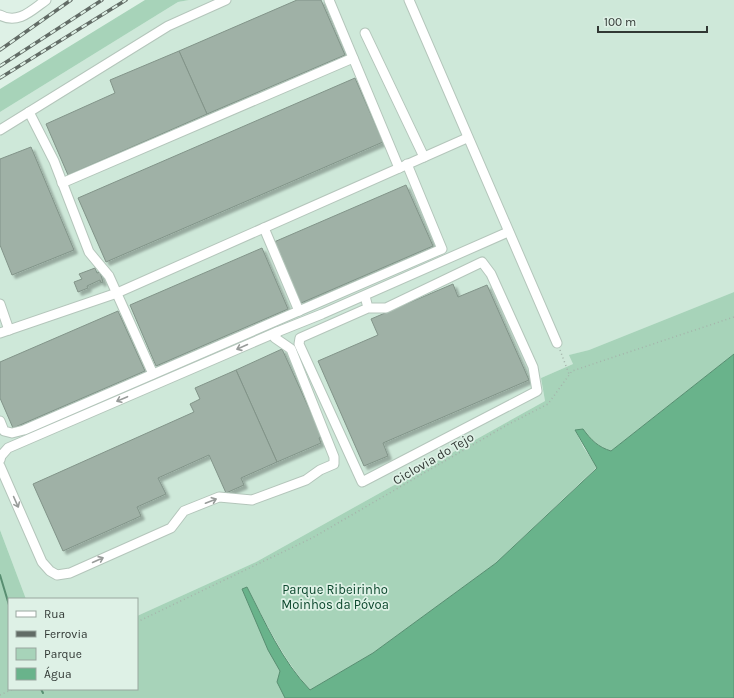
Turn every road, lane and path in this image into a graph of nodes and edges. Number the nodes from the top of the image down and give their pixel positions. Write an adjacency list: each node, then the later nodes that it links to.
1 (46, 0): 5 (street)
2 (226, 0): 8 (street)
3 (329, 0): 7 (street)
4 (409, 0): 10 (street)
5 (0, 15)
6 (365, 34): 11 (street)
7 (353, 58): 13 (street); 14 (street)
8 (30, 112): 9 (street); 14 (street)
9 (0, 130)
10 (467, 138): 11 (street); 16 (street)
11 (424, 157): 12 (street)
12 (407, 164): 13 (street); 21 (street)
13 (399, 168): 15 (street)
14 (62, 183): 17 (street)
15 (264, 228): 17 (street); 21 (street)
16 (508, 232): 18 (street); 26 (street)
17 (117, 294): 23 (street); 27 (street)
18 (365, 296): 20 (street); 24 (street)
19 (0, 304): 23 (street)
20 (368, 308): 20 (street)
21 (299, 311): 27 (street)
22 (734, 317): 28 (path, Ciclovia do Tejo)
23 (9, 330): 25 (street)
24 (277, 332): 30 (street, one-way to 30); 31 (street, one-way to 24)
25 (0, 333)
26 (557, 342): 28 (path)
27 (153, 374): 29 (street)
28 (569, 375): 32 (path, Ciclovia do Tejo)
29 (0, 421)
30 (0, 460)
31 (0, 466)
32 (138, 622)
33 (11, 690): 34 (path)
34 (0, 695)

